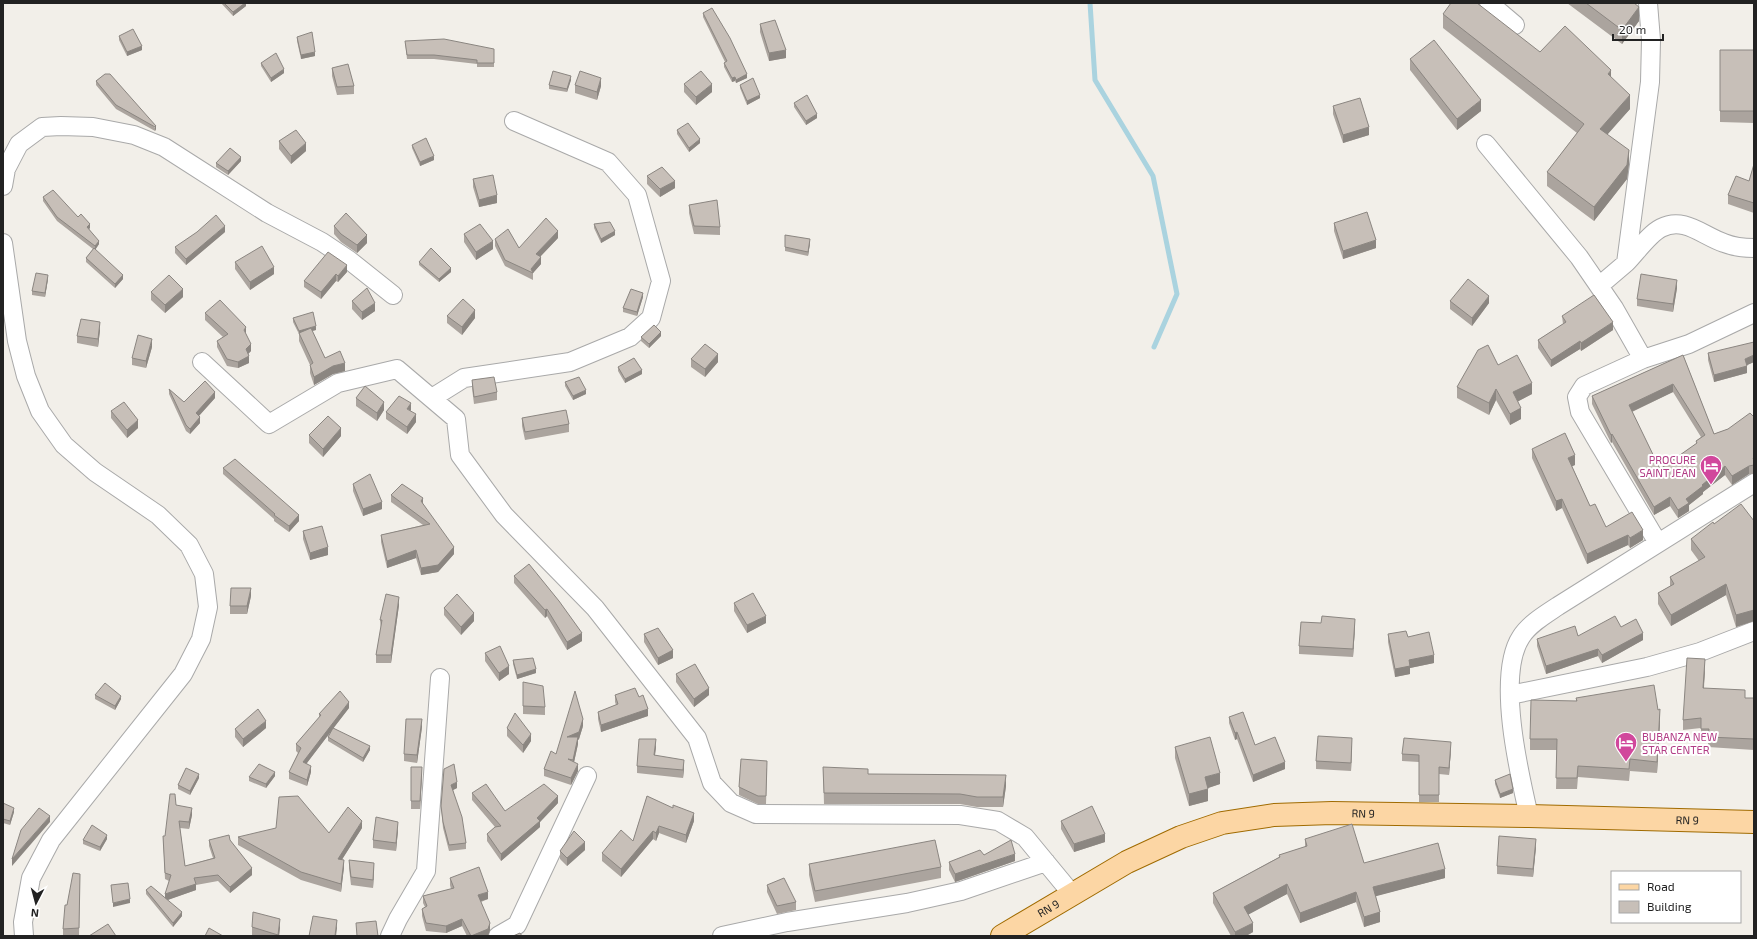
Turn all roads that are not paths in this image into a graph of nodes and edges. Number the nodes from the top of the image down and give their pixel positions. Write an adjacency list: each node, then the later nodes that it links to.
1 (1489, 3): 3 (street)
2 (1648, 3): 9 (street)
3 (1515, 25)
4 (514, 121): 15 (street)
5 (1486, 144): 10 (street)
6 (3, 186): 11 (street)
7 (3, 243): 26 (street)
8 (1754, 248): 9 (street)
9 (1626, 263): 10 (street)
10 (1599, 286): 13 (street)
11 (393, 295)
12 (1754, 313): 13 (street)
13 (1643, 359): 17 (street)
14 (202, 362): 15 (street)
15 (432, 398): 24 (street)
16 (1754, 483): 17 (street)
17 (1658, 543): 20 (street)
18 (1754, 631): 20 (street)
19 (440, 678): 27 (street)
20 (1510, 695): 22 (street)
21 (587, 776): 28 (street)
22 (1529, 816): 23 (main road, RN 9 / RN 9); 25 (main road, RN 9 / RN 9)
23 (1754, 822)
24 (1046, 862): 25 (street); 29 (street)
25 (1072, 894): 30 (main road, RN 9 / RN 9)
26 (24, 936)
27 (390, 936)
28 (498, 936)
29 (722, 936)
30 (1002, 936)

